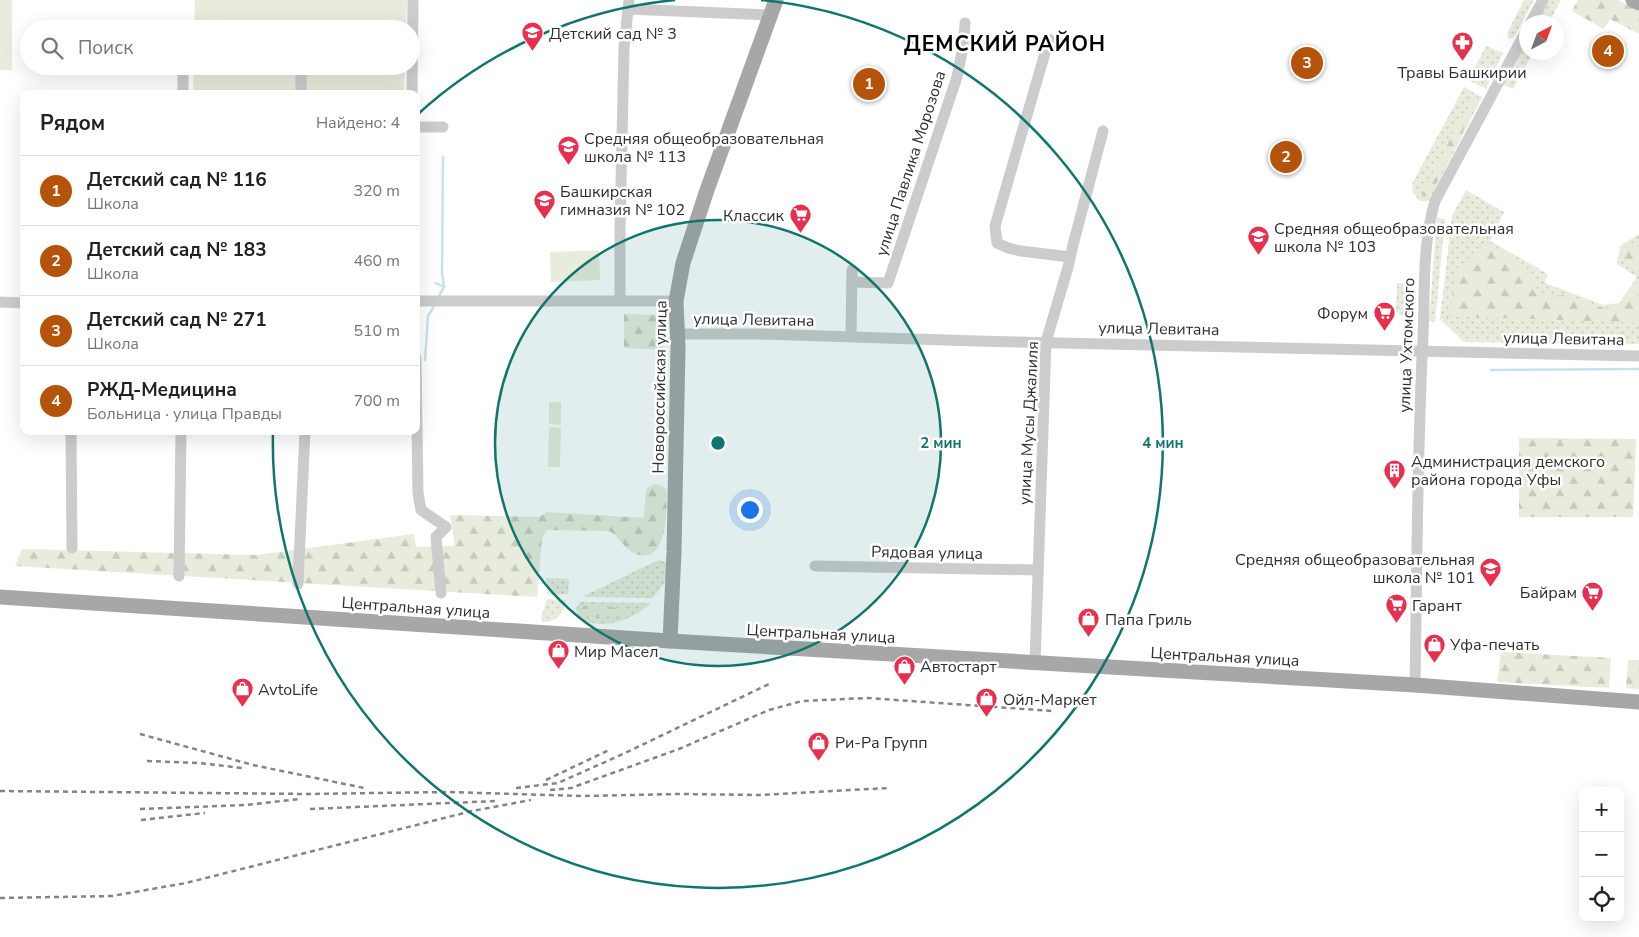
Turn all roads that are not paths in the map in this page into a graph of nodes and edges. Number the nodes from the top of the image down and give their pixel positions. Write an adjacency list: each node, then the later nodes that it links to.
1 (413, 0): 9 (street)
2 (776, 0): 7 (main road, Новороссийская улица)
3 (1543, 0): 8 (street)
4 (1633, 0): 5 (main road)
5 (1639, 3)
6 (628, 4): 7 (street); 23 (street)
7 (770, 15): 25 (main road, Новороссийская улица)
8 (1535, 15)
9 (413, 20)
10 (965, 23): 29 (street, улица Павлика Морозова)
11 (1049, 40): 22 (street)
12 (1519, 44): 31 (street, улица Ухтомского)
13 (183, 75): 16 (street)
14 (301, 75): 17 (street)
15 (412, 75): 18 (street)
16 (183, 90)
17 (301, 90)
18 (412, 90)
19 (420, 127): 20 (street)
20 (444, 127)
21 (1103, 131): 22 (street, улица Мусы Джалиля)
22 (1070, 257): 30 (street, улица Мусы Джалиля)
23 (620, 300): 24 (street, улица Левитана); 25 (street, улица Левитана)
24 (420, 301)
25 (676, 301): 28 (main road, Новороссийская улица)
26 (0, 302): 27 (street)
27 (20, 302)
28 (678, 334): 29 (street, улица Левитана); 44 (main road, Новороссийская улица)
29 (850, 336): 30 (street, улица Левитана)
30 (1046, 342): 31 (street, улица Левитана); 39 (street, улица Мусы Джалиля)
31 (1422, 351): 32 (street, улица Левитана); 46 (street, улица Ухтомского)
32 (1639, 356)
33 (71, 435): 37 (street)
34 (181, 435): 40 (street)
35 (305, 435): 41 (street)
36 (417, 435): 42 (street)
37 (72, 548)
38 (815, 566): 39 (street, Рядовая улица)
39 (1038, 570): 45 (street, улица Мусы Джалиля)
40 (179, 576)
41 (298, 584)
42 (441, 594)
43 (0, 597): 44 (main road, Центральная улица)
44 (670, 641): 45 (main road, Центральная улица)
45 (1035, 663): 46 (main road, Центральная улица)
46 (1415, 685): 47 (main road, Центральная улица)
47 (1639, 702)

